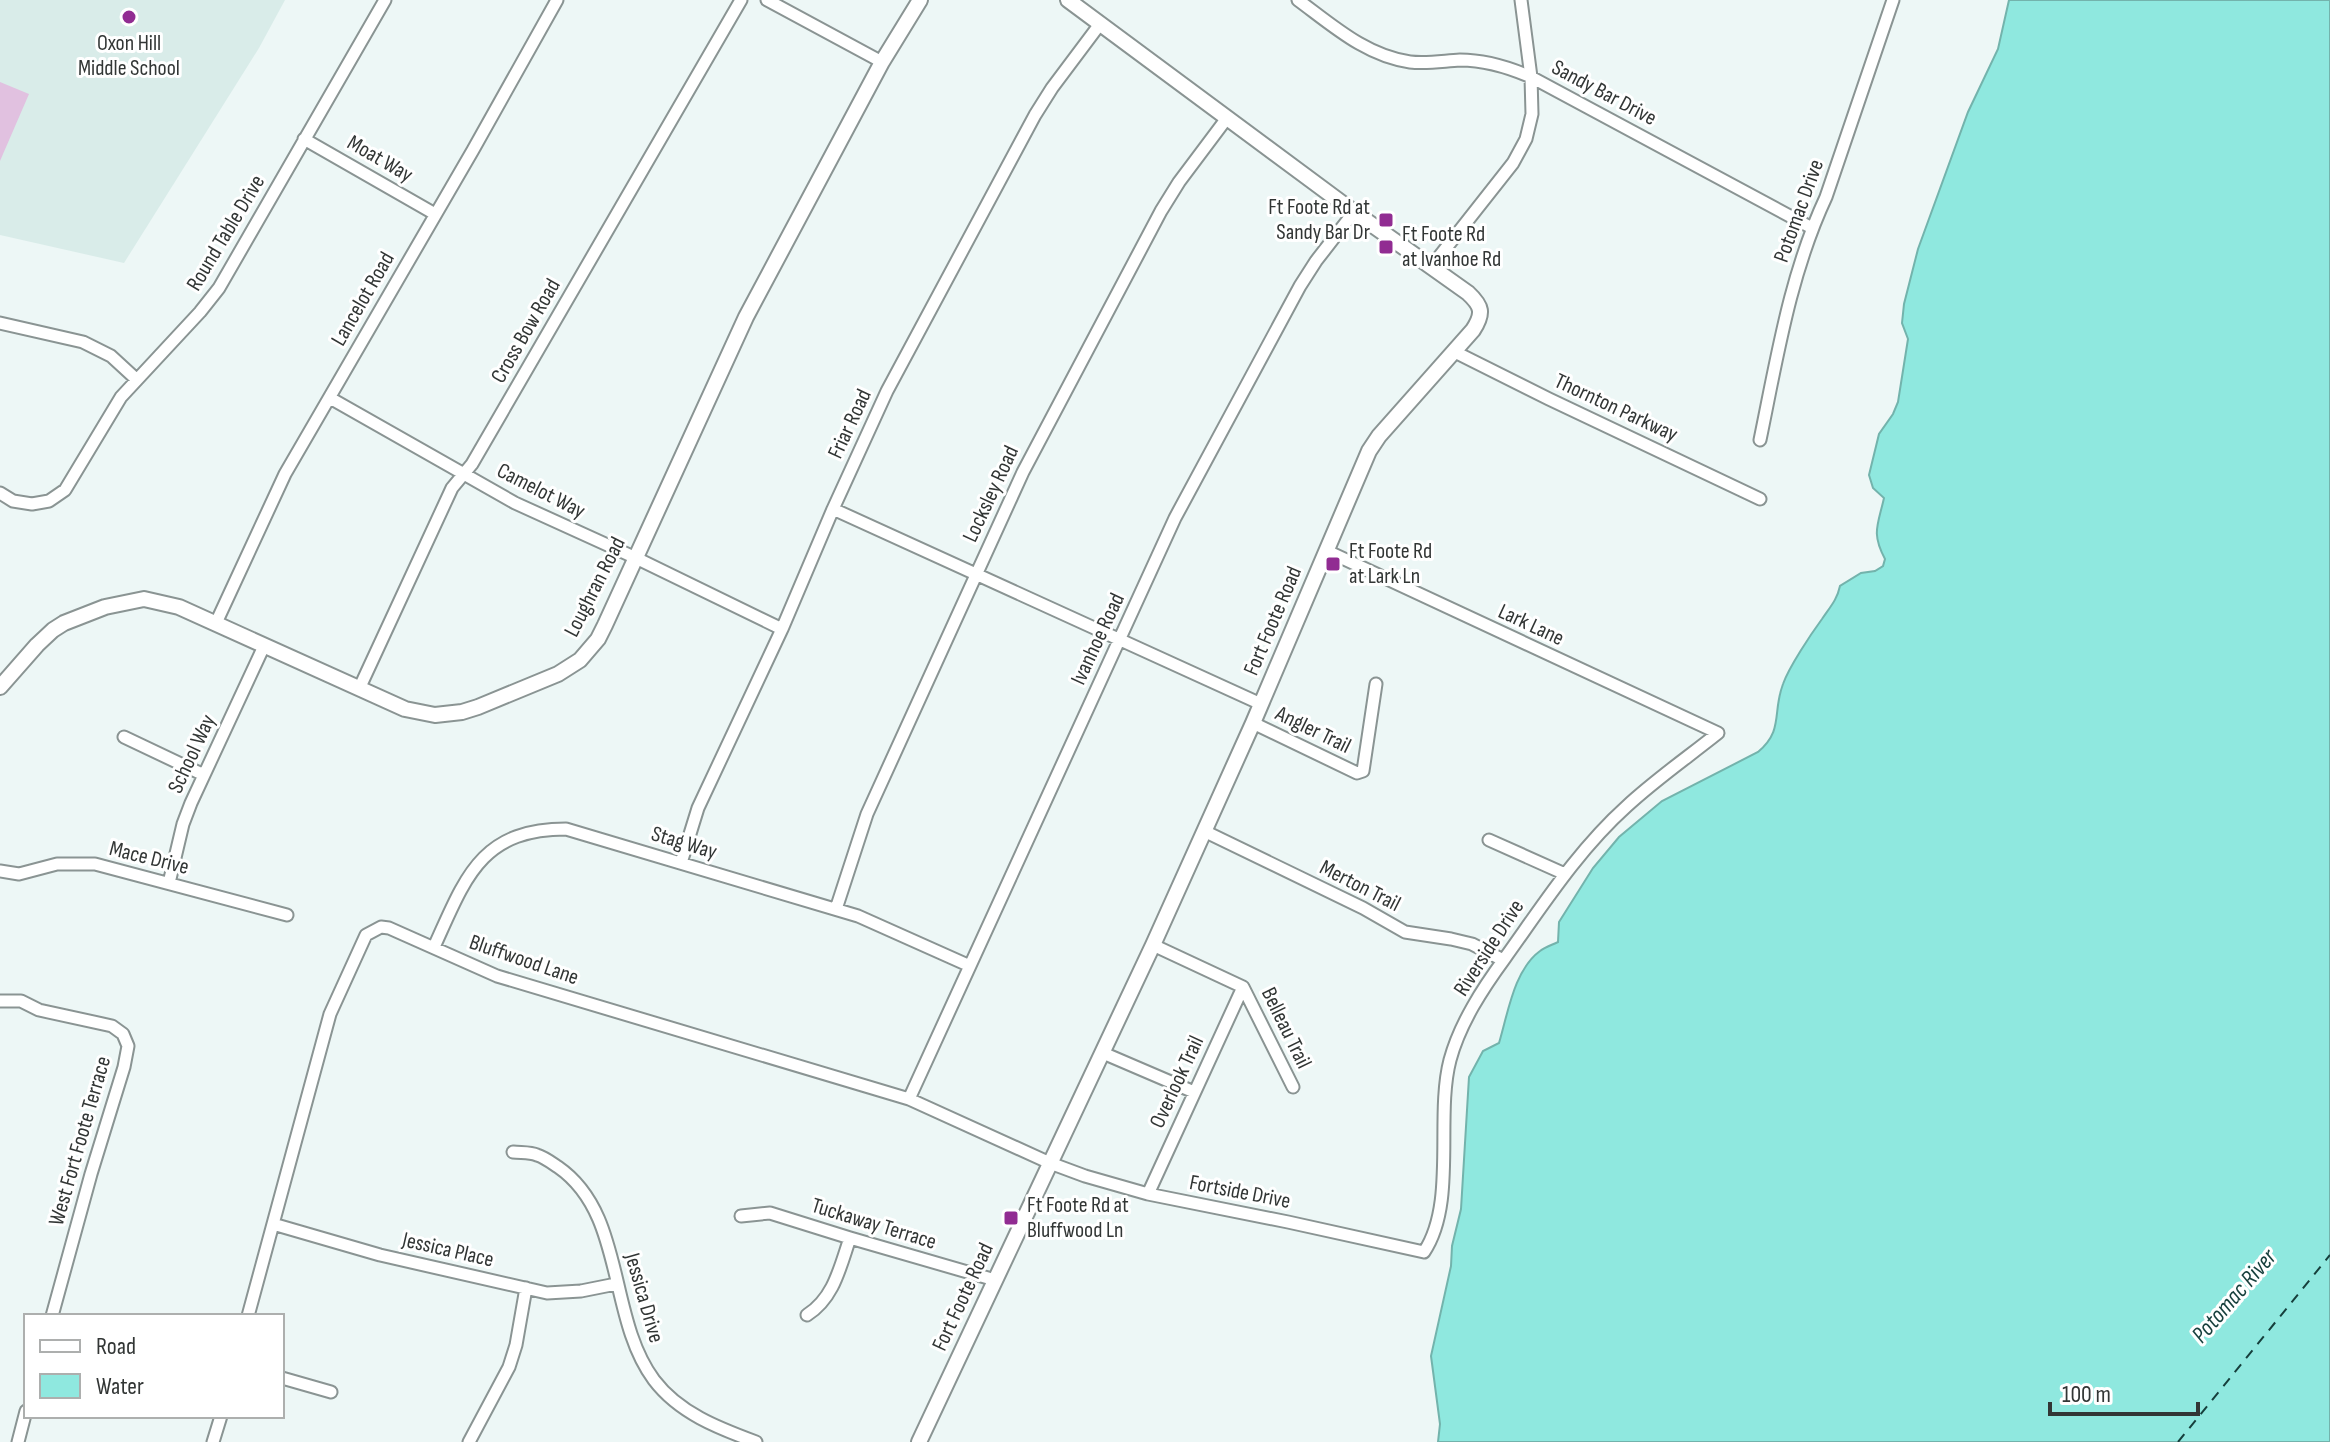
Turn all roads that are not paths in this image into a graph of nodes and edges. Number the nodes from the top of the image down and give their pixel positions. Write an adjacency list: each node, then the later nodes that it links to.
1 (385, 0): 14 (street, Round Table Drive)
2 (557, 0): 16 (street, Lancelot Road)
3 (741, 0): 24 (street, Cross Bow Road)
4 (767, 0): 11 (street)
5 (920, 0): 11 (street, Loughran Road)
6 (1068, 0): 10 (street, Fort Foote Road)
7 (1521, 0): 12 (street)
8 (1893, 0): 17 (street, Potomac Drive)
9 (1300, 1): 12 (street)
10 (1100, 24): 13 (street, Fort Foote Road); 27 (street, Friar Road)
11 (882, 62): 29 (street, Loughran Road)
12 (1531, 77): 17 (street, Sandy Bar Drive); 18 (street, Sandy Bar Drive)
13 (1227, 118): 15 (street, Fort Foote Road); 30 (street, Locksley Road)
14 (304, 139): 16 (street, Moat Way); 21 (street, Round Table Drive)
15 (1354, 212): 18 (street, Fort Foote Road); 33 (street, Ivanhoe Road)
16 (435, 214): 22 (street, Lancelot Road)
17 (1812, 228): 23 (street, Potomac Drive)
18 (1431, 267): 20 (street, Fort Foote Road)
19 (0, 323): 21 (street)
20 (1455, 352): 26 (street, Thornton Parkway); 28 (street, Fort Foote Road)
21 (136, 379): 25 (street, Round Table Drive)
22 (330, 398): 24 (street, Camelot Way); 31 (street, Lancelot Road)
23 (1760, 440)
24 (464, 474): 29 (street, Camelot Way); 37 (street, Cross Bow Road)
25 (0, 493)
26 (1760, 499)
27 (833, 509): 30 (street); 32 (street, Friar Road)
28 (1327, 551): 38 (street, Fort Foote Road); 40 (street, Lark Lane)
29 (636, 558): 32 (street, Camelot Way); 37 (street, Loughran Road)
30 (976, 574): 33 (street); 49 (street, Locksley Road)
31 (216, 623): 34 (street, Loughran Road); 36 (street, Loughran Road)
32 (782, 629): 45 (street, Friar Road)
33 (1120, 639): 38 (street); 54 (street, Ivanhoe Road)
34 (264, 646): 37 (street, Loughran Road); 42 (street, School Way)
35 (1376, 684): 39 (street, Angler Trail)
36 (0, 687)
37 (359, 689)
38 (1261, 704): 39 (street, Fort Foote Road)
39 (1253, 723): 43 (street, Fort Foote Road)
40 (1718, 733): 47 (street, Riverside Drive)
41 (124, 737): 42 (street)
42 (204, 775): 48 (street, School Way)
43 (1204, 831): 51 (street, Fort Foote Road); 53 (street, Merton Trail)
44 (1489, 840): 47 (street)
45 (681, 863): 49 (street, Stag Way); 52 (street, Stag Way)
46 (0, 871): 48 (street, Mace Drive)
47 (1565, 874): 53 (street, Riverside Drive)
48 (169, 883): 50 (street, Mace Drive)
49 (836, 909): 54 (street, Stag Way)
50 (287, 915)
51 (1153, 945): 55 (street); 57 (street, Fort Foote Road)
52 (434, 947): 60 (street, Bluffwood Lane); 65 (street, Bluffwood Lane)
53 (1503, 960): 67 (street, Riverside Drive)
54 (970, 966): 60 (street, Ivanhoe Road)
55 (1243, 987): 58 (street, Belleau Trail); 59 (street, Overlook Trail)
56 (0, 1001): 71 (street, West Fort Foote Terrace)
57 (1103, 1053): 59 (street); 62 (street, Fort Foote Road)
58 (1293, 1087)
59 (1194, 1092): 63 (street, Overlook Trail)
60 (909, 1099): 62 (street, Bluffwood Lane)
61 (513, 1152): 69 (street, Jessica Drive)
62 (1050, 1163): 63 (street, Fortside Drive); 68 (street, Fort Foote Road)
63 (1148, 1194): 67 (street, Fortside Drive)
64 (741, 1216): 66 (street, Tuckaway Terrace)
65 (273, 1224): 70 (street, Jessica Place); 72 (street, Bluffwood Lane)
66 (850, 1238): 68 (street, Tuckaway Terrace); 73 (street)
67 (1424, 1252)
68 (995, 1280): 82 (street, Fort Foote Road)
69 (616, 1284): 70 (street, Jessica Place); 81 (street, Jessica Drive)
70 (526, 1288): 80 (street)
71 (53, 1314)
72 (249, 1314)
73 (807, 1315)
74 (284, 1379): 75 (street)
75 (331, 1392)
76 (24, 1418): 78 (street)
77 (220, 1418): 79 (street)
78 (18, 1442)
79 (213, 1442)
80 (469, 1442)
81 (756, 1442)
82 (919, 1442)

